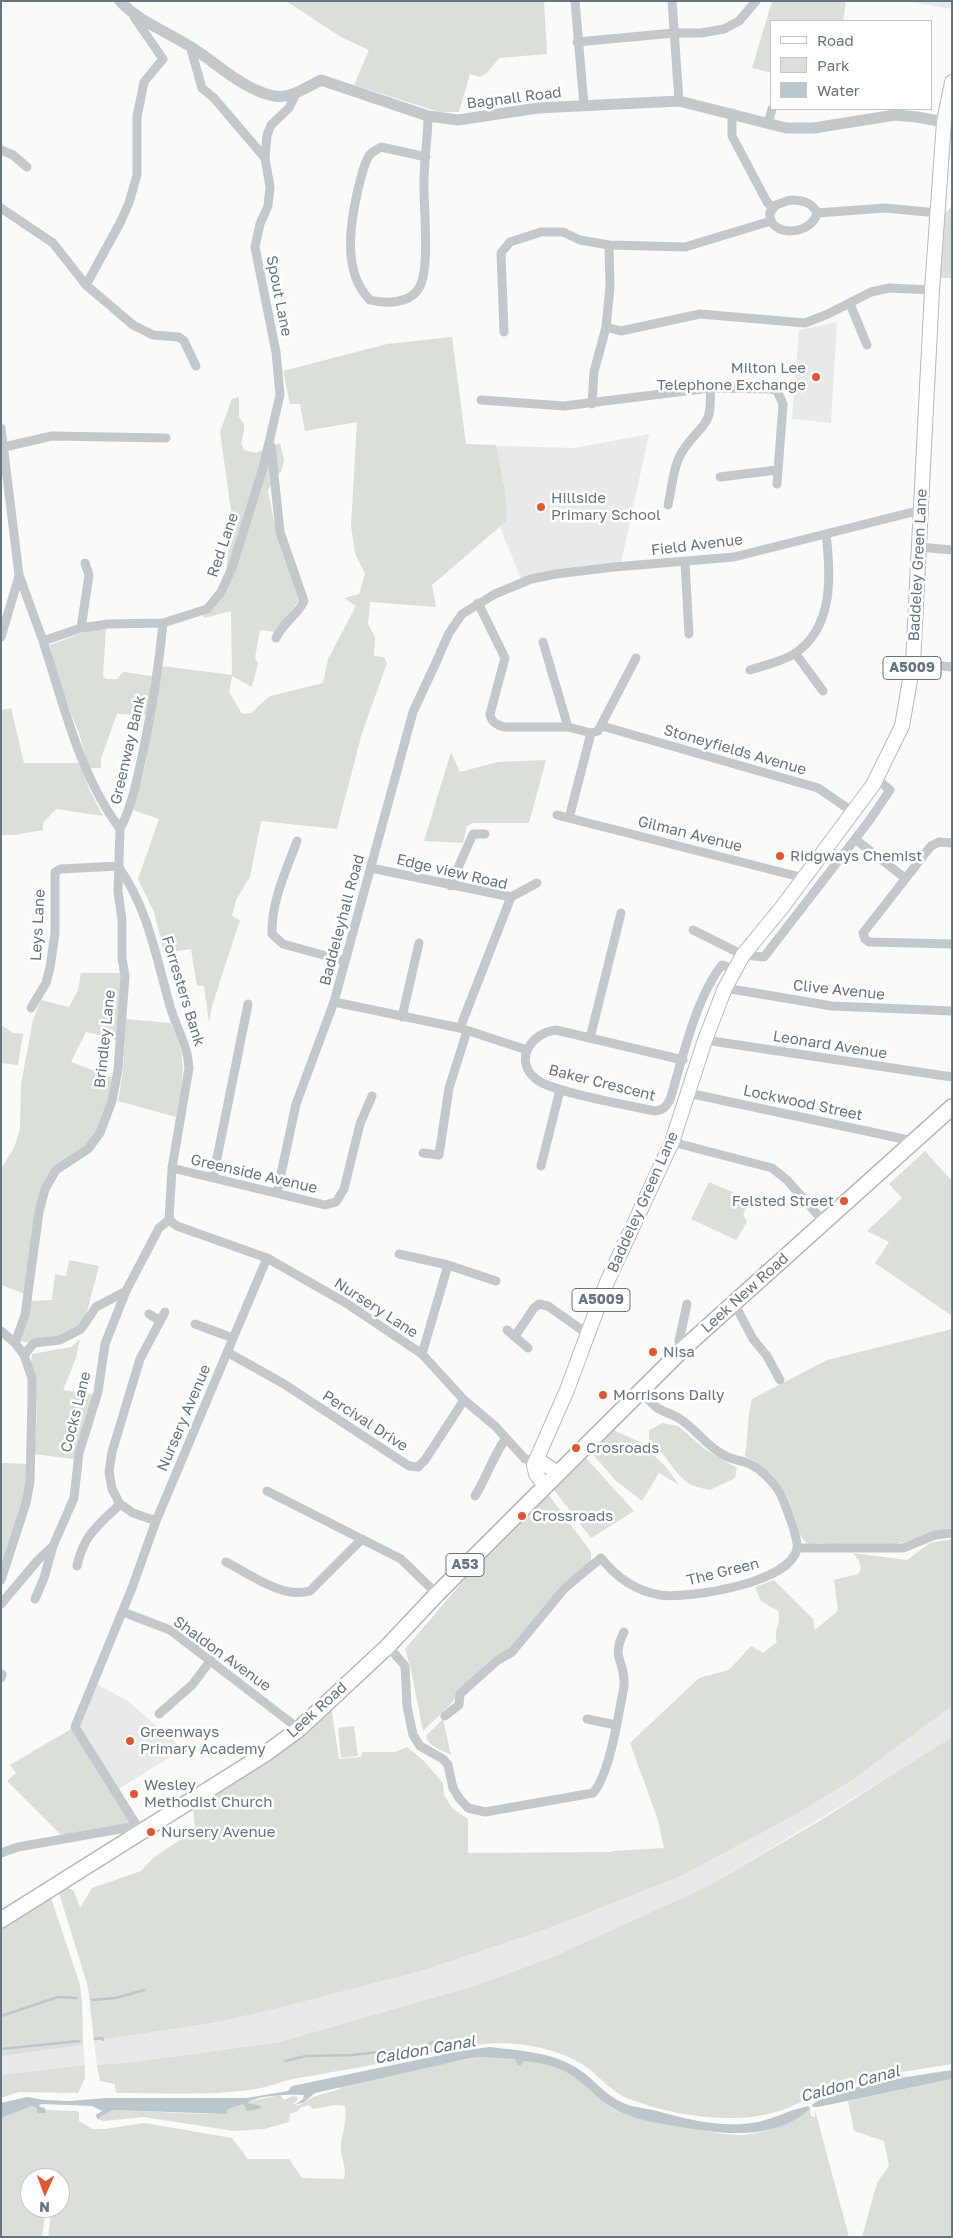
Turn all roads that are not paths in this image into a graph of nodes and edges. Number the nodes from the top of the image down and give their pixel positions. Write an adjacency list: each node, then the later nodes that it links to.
1 (120, 1): 5 (street, Bagnall Road)
2 (575, 1): 7 (street)
3 (672, 1): 6 (street)
4 (756, 1): 6 (street)
5 (129, 11): 8 (street, Bagnall Road); 29 (street)
6 (674, 33): 7 (street); 11 (street)
7 (577, 42): 12 (street)
8 (190, 46): 10 (street, Bagnall Road); 20 (street)
9 (952, 82): 16 (main road, A5009)
10 (296, 93): 15 (street, Bagnall Road); 20 (street, Spout Lane)
11 (679, 101): 12 (street, Bagnall Road); 14 (street, Bagnall Road)
12 (584, 105): 15 (street, Bagnall Road)
13 (772, 110): 17 (street)
14 (732, 113): 17 (street, Bagnall Road); 24 (street)
15 (428, 116): 21 (street)
16 (944, 122): 17 (street, Bagnall Road); 18 (main road, A5009)
17 (768, 124)
18 (948, 138): 25 (main road, Baddeley Green Lane / A5009)
19 (1, 150): 22 (street)
20 (265, 158): 41 (street, Spout Lane)
21 (426, 158): 21 (street)
22 (27, 167)
23 (1, 208): 29 (street)
24 (773, 208): 26 (street); 27 (street)
25 (938, 213): 26 (street); 30 (main road, Baddeley Green Lane / A5009)
26 (817, 214): 27 (street)
27 (771, 221): 28 (street)
28 (609, 245): 32 (street); 33 (street)
29 (86, 285): 35 (street)
30 (932, 290): 31 (street); 47 (main road, Baddeley Green Lane / A5009)
31 (850, 304): 32 (street); 34 (street)
32 (606, 327): 38 (street)
33 (504, 332)
34 (867, 345)
35 (196, 366)
36 (710, 388): 38 (street); 43 (street); 46 (street)
37 (480, 400): 38 (street)
38 (592, 404)
39 (1, 428): 42 (street)
40 (166, 438): 42 (street)
41 (270, 441): 55 (street, Red Lane); 59 (street)
42 (4, 447): 53 (street)
43 (777, 470): 44 (street); 45 (street)
44 (720, 477)
45 (776, 484)
46 (680, 498)
47 (921, 510): 48 (street, Field Avenue); 49 (main road, Baddeley Green Lane / A5009)
48 (826, 534): 52 (street, Field Avenue); 62 (street)
49 (919, 547): 50 (street); 65 (main road, Baddeley Green Lane / A5009)
50 (952, 550)
51 (85, 563): 56 (street)
52 (685, 563): 54 (street, Field Avenue); 57 (street)
53 (19, 576): 58 (street); 60 (street, Greenway Bank)
54 (478, 603): 71 (street); 83 (street, Baddeleyhall Road)
55 (163, 622): 56 (street, Red Lane); 77 (street, Greenway Bank)
56 (82, 628): 60 (street, Red Lane)
57 (689, 634)
58 (1, 638)
59 (276, 638)
60 (43, 641): 77 (street, Greenway Bank)
61 (543, 642): 71 (street)
62 (795, 653): 66 (street); 69 (street)
63 (760, 656): 66 (street)
64 (636, 658): 70 (street)
65 (913, 663): 67 (street); 73 (main road, Baddeley Green Lane / A5009)
66 (764, 666): 68 (street)
67 (952, 668)
68 (750, 670)
69 (823, 691)
70 (602, 726): 72 (street); 74 (street, Stoneyfields Avenue)
71 (568, 727): 72 (street)
72 (591, 733): 76 (street)
73 (877, 779): 74 (main road, Baddeley Green Lane / A5009); 79 (street)
74 (853, 812): 84 (main road, Baddeley Green Lane / A5009)
75 (558, 815): 76 (street, Gilman Avenue)
76 (569, 818): 84 (street, Gilman Avenue)
77 (120, 829): 82 (street, Brindley Lane)
78 (485, 834): 87 (street)
79 (855, 839): 85 (street); 93 (street)
80 (297, 841): 94 (street)
81 (952, 843): 85 (street)
82 (118, 866): 99 (street, Leys Lane); 117 (street, Forresters Bank); 136 (street, Brindley Lane)
83 (370, 868): 87 (street, Edge view Road); 94 (street, Baddeleyhall Road)
84 (804, 878): 93 (main road, Baddeley Green Lane / A5009)
85 (905, 878): 92 (street)
86 (537, 883): 88 (street)
87 (450, 886): 88 (street, Edge view Road)
88 (511, 897): 102 (street, Edge view Road)
89 (621, 913): 103 (street)
90 (693, 930): 93 (street)
91 (419, 943): 101 (street)
92 (952, 944)
93 (744, 955): 95 (main road, Baddeley Green Lane / A5009)
94 (345, 961): 97 (street, Baddeleyhall Road)
95 (735, 970): 96 (main road, Baddeley Green Lane / A5009); 106 (street)
96 (725, 988): 100 (street, Clive Avenue); 104 (main road, Baddeley Green Lane / A5009)
97 (334, 1002): 101 (street); 119 (street, Baddeleyhall Road)
98 (248, 1004): 118 (street)
99 (31, 1008)
100 (952, 1012)
101 (402, 1017): 102 (street)
102 (464, 1030): 105 (street); 115 (street, Edge view Road)
103 (590, 1038): 105 (street); 106 (street)
104 (704, 1040): 107 (street, Leonard Avenue); 111 (main road, Baddeley Green Lane / A5009)
105 (527, 1050): 108 (street, Baker Crescent)
106 (682, 1060): 110 (street)
107 (952, 1077)
108 (560, 1090): 110 (street, Baker Crescent); 116 (street)
109 (372, 1096): 119 (street, Greenside Avenue)
110 (671, 1098): 111 (street, Lockwood Street)
111 (686, 1098): 113 (street, Lockwood Street); 114 (main road, Baddeley Green Lane / A5009)
112 (952, 1107): 113 (highway, Leek New Road / A53)
113 (913, 1141): 121 (highway, Leek New Road / A53)
114 (672, 1142): 121 (street); 134 (main road, Baddeley Green Lane / A5009)
115 (423, 1153)
116 (541, 1166)
117 (172, 1168): 118 (street, Greenside Avenue); 120 (street, Forresters Bank)
118 (213, 1178): 119 (street, Greenside Avenue)
119 (277, 1193)
120 (169, 1220): 123 (street, Nursery Lane); 126 (street, Cocks Lane)
121 (824, 1222): 128 (highway, Leek New Road / A53)
122 (399, 1254): 124 (street)
123 (267, 1258): 137 (street, Nursery Avenue); 142 (street, Nursery Lane)
124 (448, 1265): 125 (street); 142 (street)
125 (496, 1281)
126 (126, 1291): 143 (street); 157 (street, Cocks Lane)
127 (687, 1304): 140 (street)
128 (734, 1304): 140 (highway, Leek New Road / A53); 144 (street)
129 (165, 1312): 131 (street)
130 (149, 1314): 131 (street)
131 (160, 1321): 153 (street)
132 (195, 1324): 137 (street)
133 (507, 1330): 135 (street)
134 (589, 1335): 135 (street); 148 (main road, Baddeley Green Lane / A5009)
135 (515, 1336): 139 (street)
136 (8, 1337): 138 (street); 143 (street)
137 (233, 1338): 141 (street, Nursery Avenue)
138 (1, 1345)
139 (528, 1348)
140 (684, 1348): 145 (highway, Leek New Road / A53)
141 (227, 1352): 146 (street, Percival Drive); 154 (street, Nursery Avenue)
142 (422, 1354): 146 (street, Nursery Lane)
143 (24, 1355): 161 (street)
144 (776, 1377)
145 (641, 1391): 149 (highway, Leek New Road / A53); 158 (street)
146 (464, 1400): 147 (street, Nursery Lane)
147 (506, 1438): 148 (street, Nursery Lane); 152 (street)
148 (538, 1458): 149 (main road); 150 (main road)
149 (558, 1473): 150 (highway, Leek New Road / A53)
150 (545, 1486): 162 (highway, Leek Road / A53)
151 (267, 1491): 156 (street)
152 (475, 1496)
153 (120, 1504): 154 (street); 160 (street)
154 (156, 1521): 165 (street, Nursery Avenue)
155 (952, 1533): 158 (street)
156 (362, 1539): 159 (street); 162 (street)
157 (53, 1546): 163 (street); 164 (street, Cocks Lane)
158 (798, 1548): 170 (street, The Green)
159 (226, 1562)
160 (77, 1566)
161 (1, 1580)
162 (437, 1594): 167 (highway, Leek Road / A53)
163 (35, 1599)
164 (1, 1604)
165 (123, 1612): 168 (street, Shaldon Avenue); 174 (street, Nursery Avenue)
166 (624, 1632): 172 (street)
167 (388, 1646): 172 (street); 173 (highway, Leek Road / A53)
168 (211, 1660): 169 (street); 173 (street, Shaldon Avenue)
169 (159, 1714)
170 (445, 1716)
171 (587, 1719): 172 (street)
172 (616, 1725)
173 (299, 1729): 174 (highway, Leek Road / A53)
174 (138, 1829): 175 (street); 176 (highway, Leek Road / A53)
175 (1, 1853)
176 (1, 1920)

